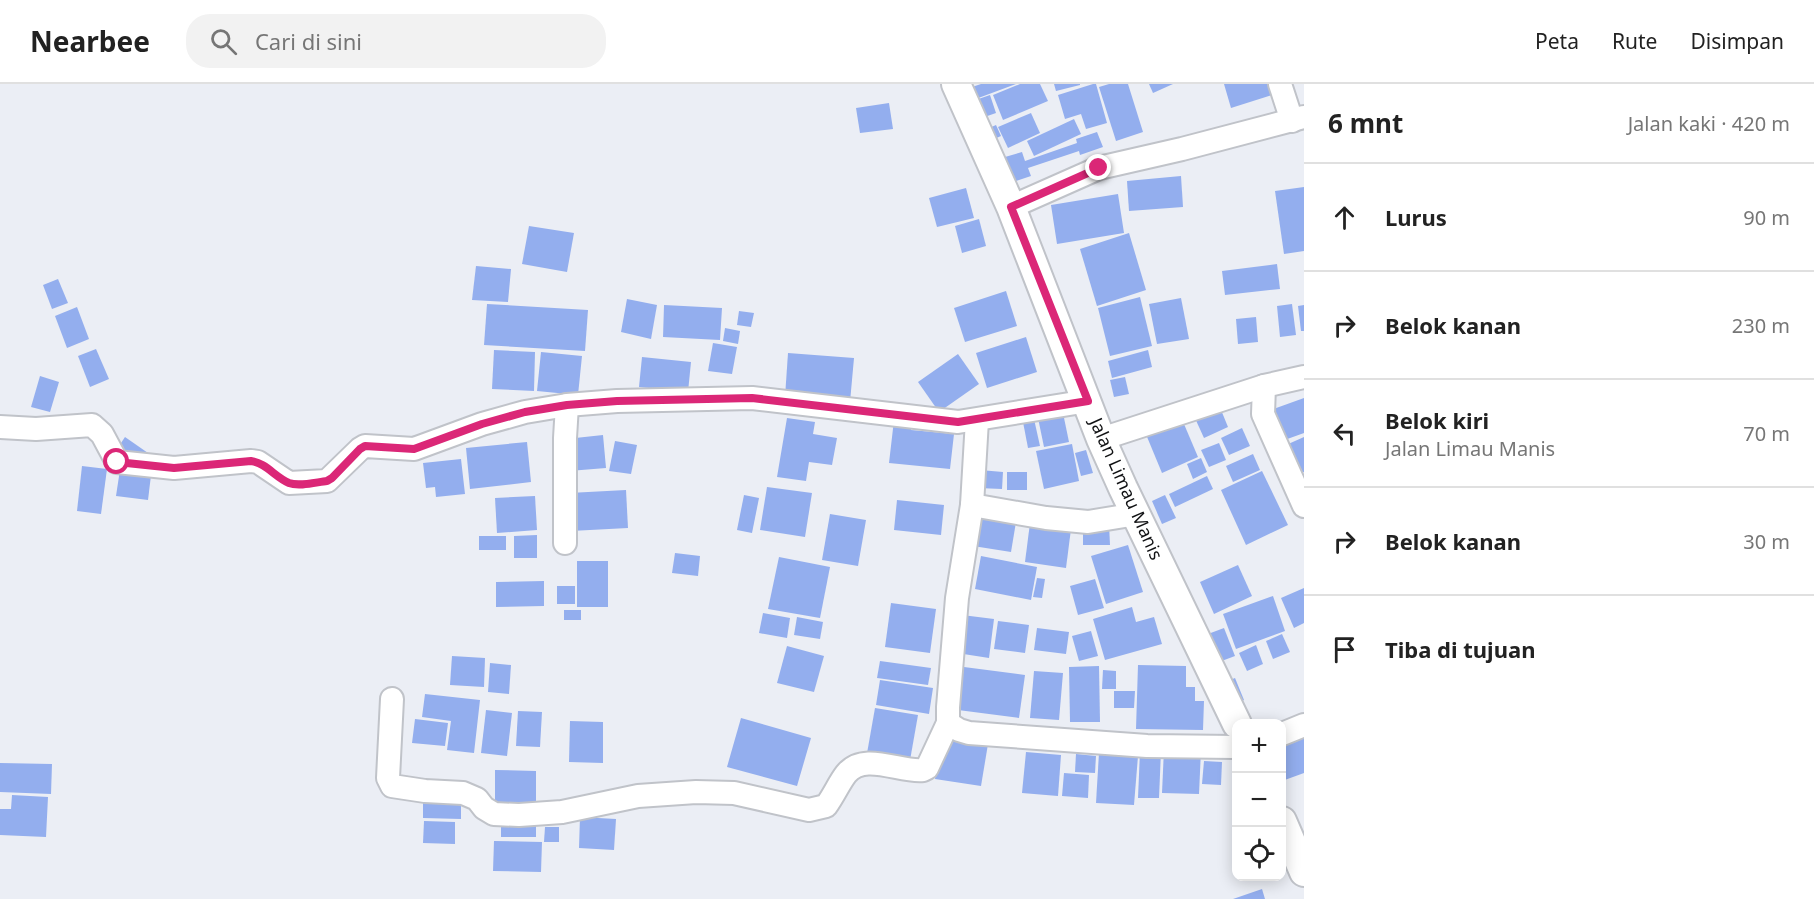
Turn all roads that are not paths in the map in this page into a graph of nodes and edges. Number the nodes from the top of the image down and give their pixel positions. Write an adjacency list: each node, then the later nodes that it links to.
1 (956, 84): 4 (street, Jalan Limau Manis)
2 (1280, 84): 3 (street)
3 (1298, 119): 4 (street)
4 (1011, 207): 7 (street, Jalan Limau Manis)
5 (1304, 377): 6 (street)
6 (1264, 386): 11 (street); 13 (street)
7 (1088, 401): 9 (street); 11 (street, Jalan Limau Manis)
8 (567, 405): 9 (street); 10 (street); 15 (street)
9 (977, 420): 12 (street)
10 (0, 426)
11 (1101, 439): 14 (street, Jalan Limau Manis)
12 (972, 505): 14 (street); 18 (street)
13 (1304, 506)
14 (1137, 514): 17 (street, Jalan Limau Manis)
15 (565, 543)
16 (392, 699): 18 (street)
17 (1235, 719)
18 (948, 723): 21 (street)
19 (1304, 725): 20 (street)
20 (1286, 732)
21 (1232, 747)
22 (1284, 827): 23 (street)
23 (1304, 872)

